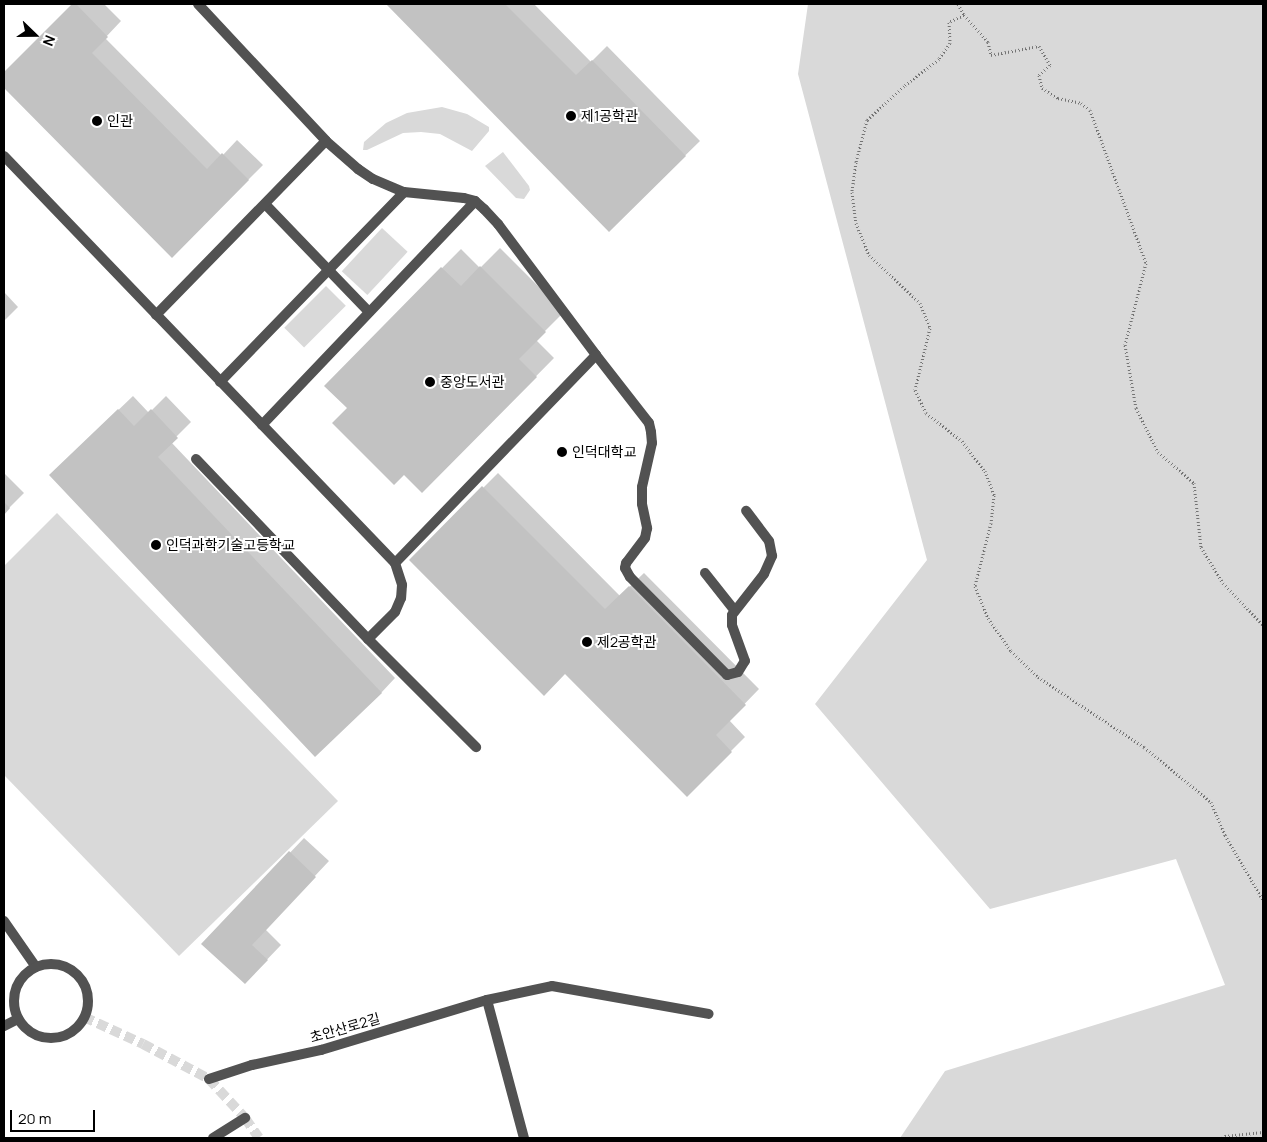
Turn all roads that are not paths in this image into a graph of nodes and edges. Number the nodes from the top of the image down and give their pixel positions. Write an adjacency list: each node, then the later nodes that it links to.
1 (198, 4): 2 (street)
2 (326, 140): 4 (street); 6 (street)
3 (4, 156): 9 (street)
4 (404, 192): 5 (street); 7 (street)
5 (475, 201): 8 (street); 10 (street)
6 (265, 204): 7 (street); 9 (street)
7 (328, 270): 8 (street); 11 (street)
8 (369, 312): 12 (street)
9 (156, 315): 11 (street)
10 (596, 355): 15 (street); 17 (street)
11 (220, 382): 12 (street)
12 (262, 425): 15 (street)
13 (196, 459): 18 (street)
14 (746, 511): 17 (street)
15 (395, 563): 18 (street)
16 (705, 574): 17 (street)
17 (735, 611)
18 (368, 639): 19 (street)
19 (476, 747)
20 (4, 921): 21 (street)
21 (36, 967): 24 (street); 24 (street)
22 (487, 1000): 23 (street, 초안산로2길); 26 (street, 초안산로2길); 29 (street)
23 (709, 1014)
24 (18, 1019): 25 (street)
25 (4, 1026)
26 (209, 1079)
27 (245, 1118): 28 (street)
28 (213, 1138)
29 (524, 1138)

